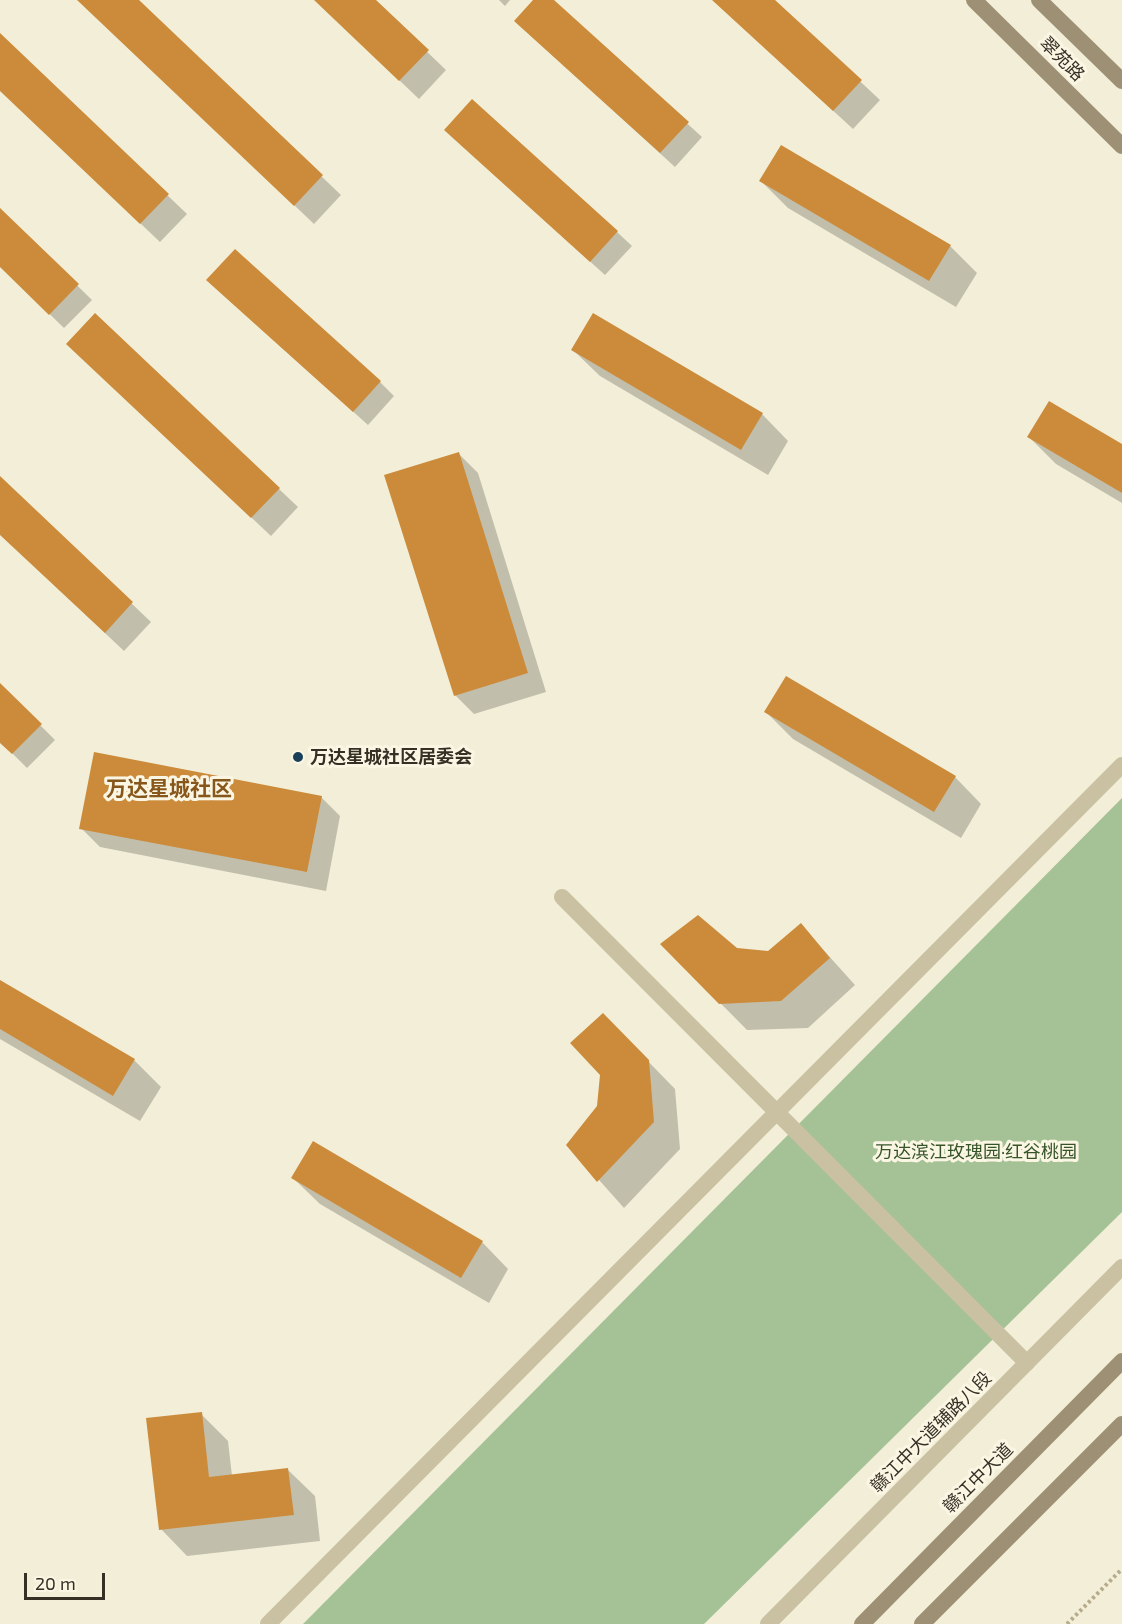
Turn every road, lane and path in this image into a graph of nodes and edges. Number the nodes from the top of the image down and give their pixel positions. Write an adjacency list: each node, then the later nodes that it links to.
1 (974, 0): 4 (main road, 翠苑路)
2 (1039, 0): 3 (main road, 翠苑路)
3 (1122, 81)
4 (1122, 146)
5 (1122, 765): 7 (street)
6 (562, 897): 7 (street)
7 (777, 1112): 10 (street); 13 (street)
8 (1122, 1268): 10 (street, 赣江中大道辅路八段)
9 (1122, 1361): 15 (main road, 赣江中大道)
10 (1027, 1363): 14 (street, 赣江中大道辅路八段)
11 (1122, 1424): 16 (main road)
12 (1122, 1569): 17 (path)
13 (268, 1624)
14 (768, 1624)
15 (862, 1624)
16 (922, 1624)
17 (1067, 1624)

